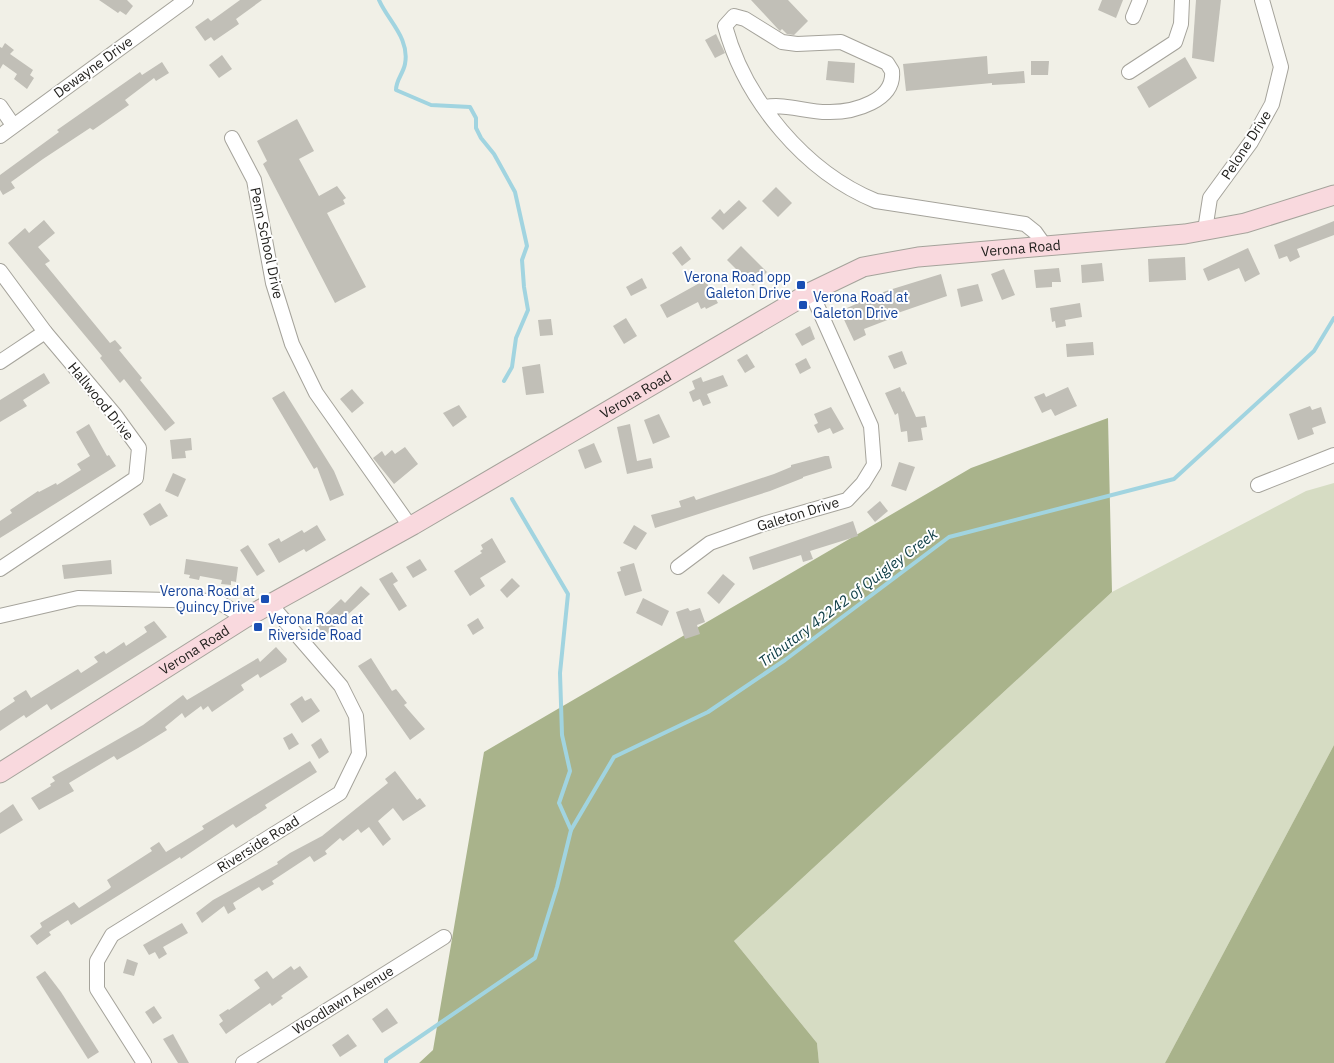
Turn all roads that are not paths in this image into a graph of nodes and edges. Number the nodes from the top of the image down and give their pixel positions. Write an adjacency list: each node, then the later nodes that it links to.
1 (1140, 0): 5 (street)
2 (1182, 0): 6 (street)
3 (1262, 0): 13 (street, Pelone Drive)
4 (182, 1): 9 (street, Dewayne Drive)
5 (1133, 17)
6 (1129, 72)
7 (0, 106): 9 (street)
8 (765, 107): 8 (street); 14 (street)
9 (13, 125): 10 (street, Dewayne Drive)
10 (0, 136)
11 (232, 138): 21 (street, Penn School Drive)
12 (1334, 195): 13 (street, Verona Road)
13 (1205, 230): 14 (street, Verona Road)
14 (1045, 246): 16 (street, Verona Road)
15 (0, 271): 17 (street, Hallwood Drive)
16 (811, 292): 21 (street, Verona Road); 22 (street, Galeton Drive)
17 (45, 332): 18 (street); 23 (street, Hallwood Drive)
18 (0, 362)
19 (1334, 455): 20 (street)
20 (1258, 485)
21 (410, 526): 24 (street, Verona Road)
22 (678, 567)
23 (0, 570)
24 (271, 605): 26 (street, Verona Road); 29 (street, Riverside Road)
25 (0, 616): 26 (street)
26 (245, 618): 27 (street, Verona Road)
27 (0, 772)
28 (444, 937): 30 (street, Woodlawn Avenue)
29 (144, 1063)
30 (243, 1063)

